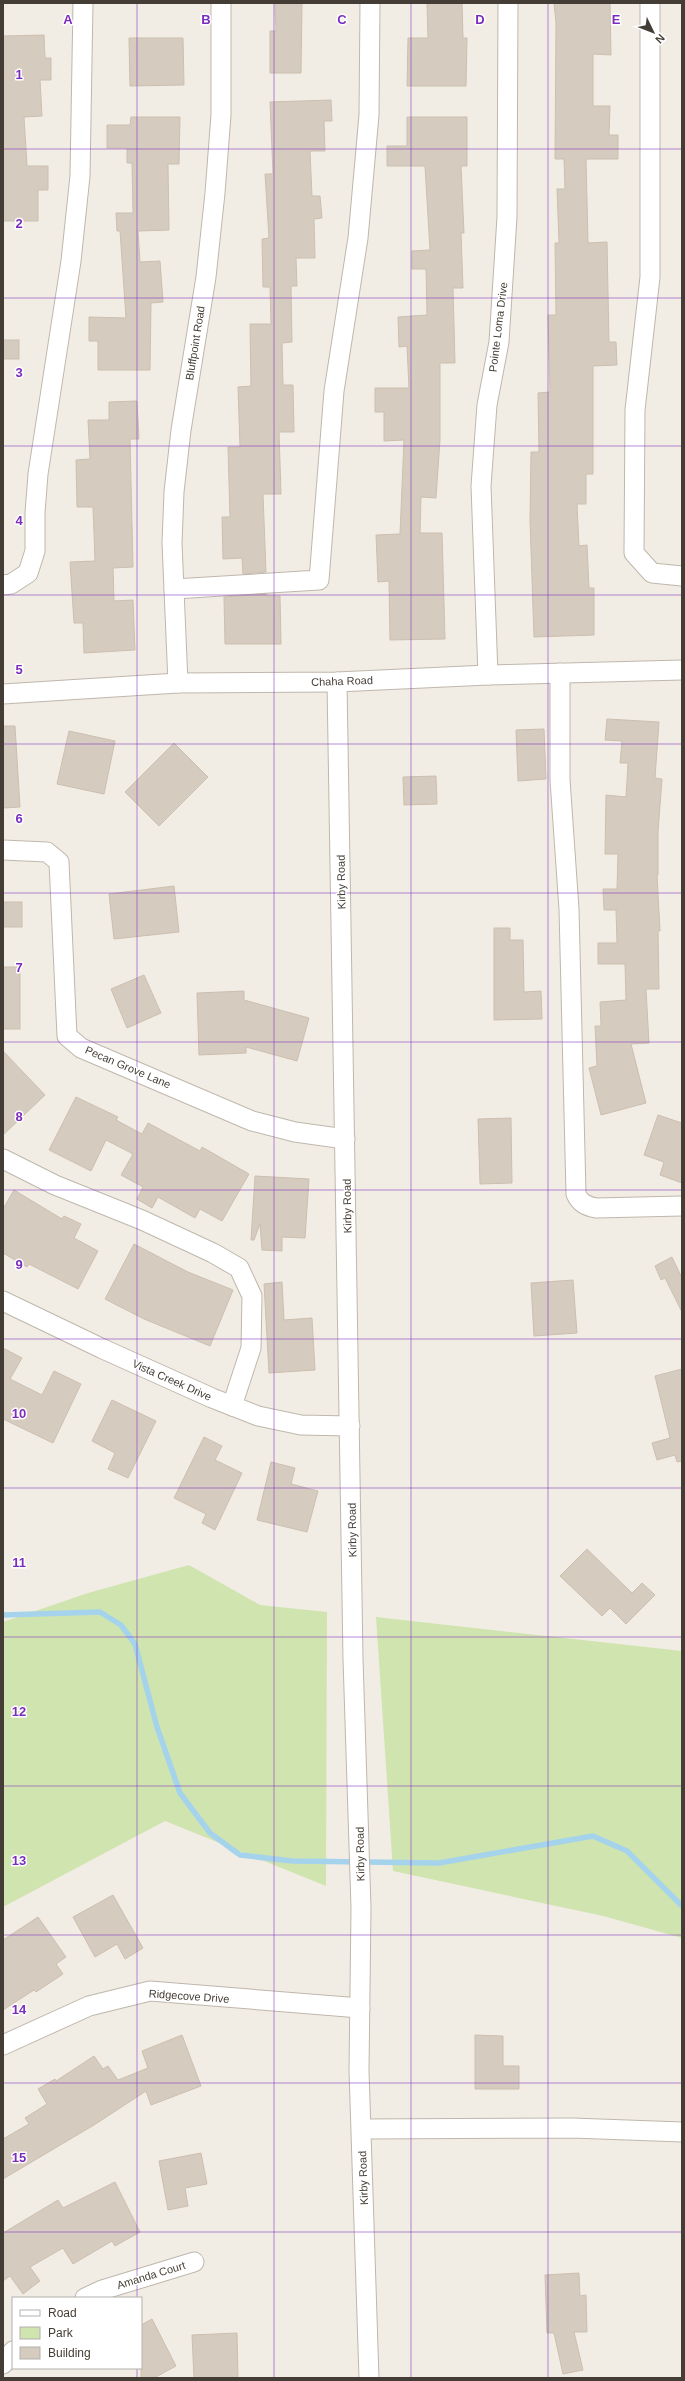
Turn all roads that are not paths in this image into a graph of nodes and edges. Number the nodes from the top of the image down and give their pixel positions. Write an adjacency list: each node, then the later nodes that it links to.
1 (83, 3): 7 (street)
2 (222, 3): 8 (street, Bluffpoint Road)
3 (370, 3): 8 (street)
4 (508, 3): 11 (street, Pointe Loma Drive)
5 (650, 3): 6 (street)
6 (682, 576)
7 (3, 585)
8 (174, 589): 13 (street, Bluffpoint Road)
9 (682, 670): 10 (street, Chaha Road)
10 (560, 673): 11 (street, Chaha Road); 18 (street)
11 (488, 675): 12 (street, Chaha Road)
12 (337, 682): 13 (street, Chaha Road); 16 (street, Kirby Road)
13 (178, 683): 14 (street, Chaha Road)
14 (3, 694)
15 (3, 850): 16 (street, Pecan Grove Lane)
16 (345, 1138): 21 (street, Kirby Road)
17 (3, 1159): 20 (street)
18 (682, 1206)
19 (3, 1301): 20 (street, Vista Creek Drive)
20 (232, 1406): 21 (street, Vista Creek Drive)
21 (350, 1426): 22 (street, Kirby Road)
22 (360, 2008): 23 (street, Ridgecove Drive); 24 (street, Kirby Road)
23 (3, 2045)
24 (362, 2129): 25 (street); 30 (street, Kirby Road)
25 (682, 2132)
26 (194, 2262): 27 (street, Amanda Court)
27 (87, 2297)
28 (12, 2352): 29 (street)
29 (3, 2364)
30 (369, 2378)

